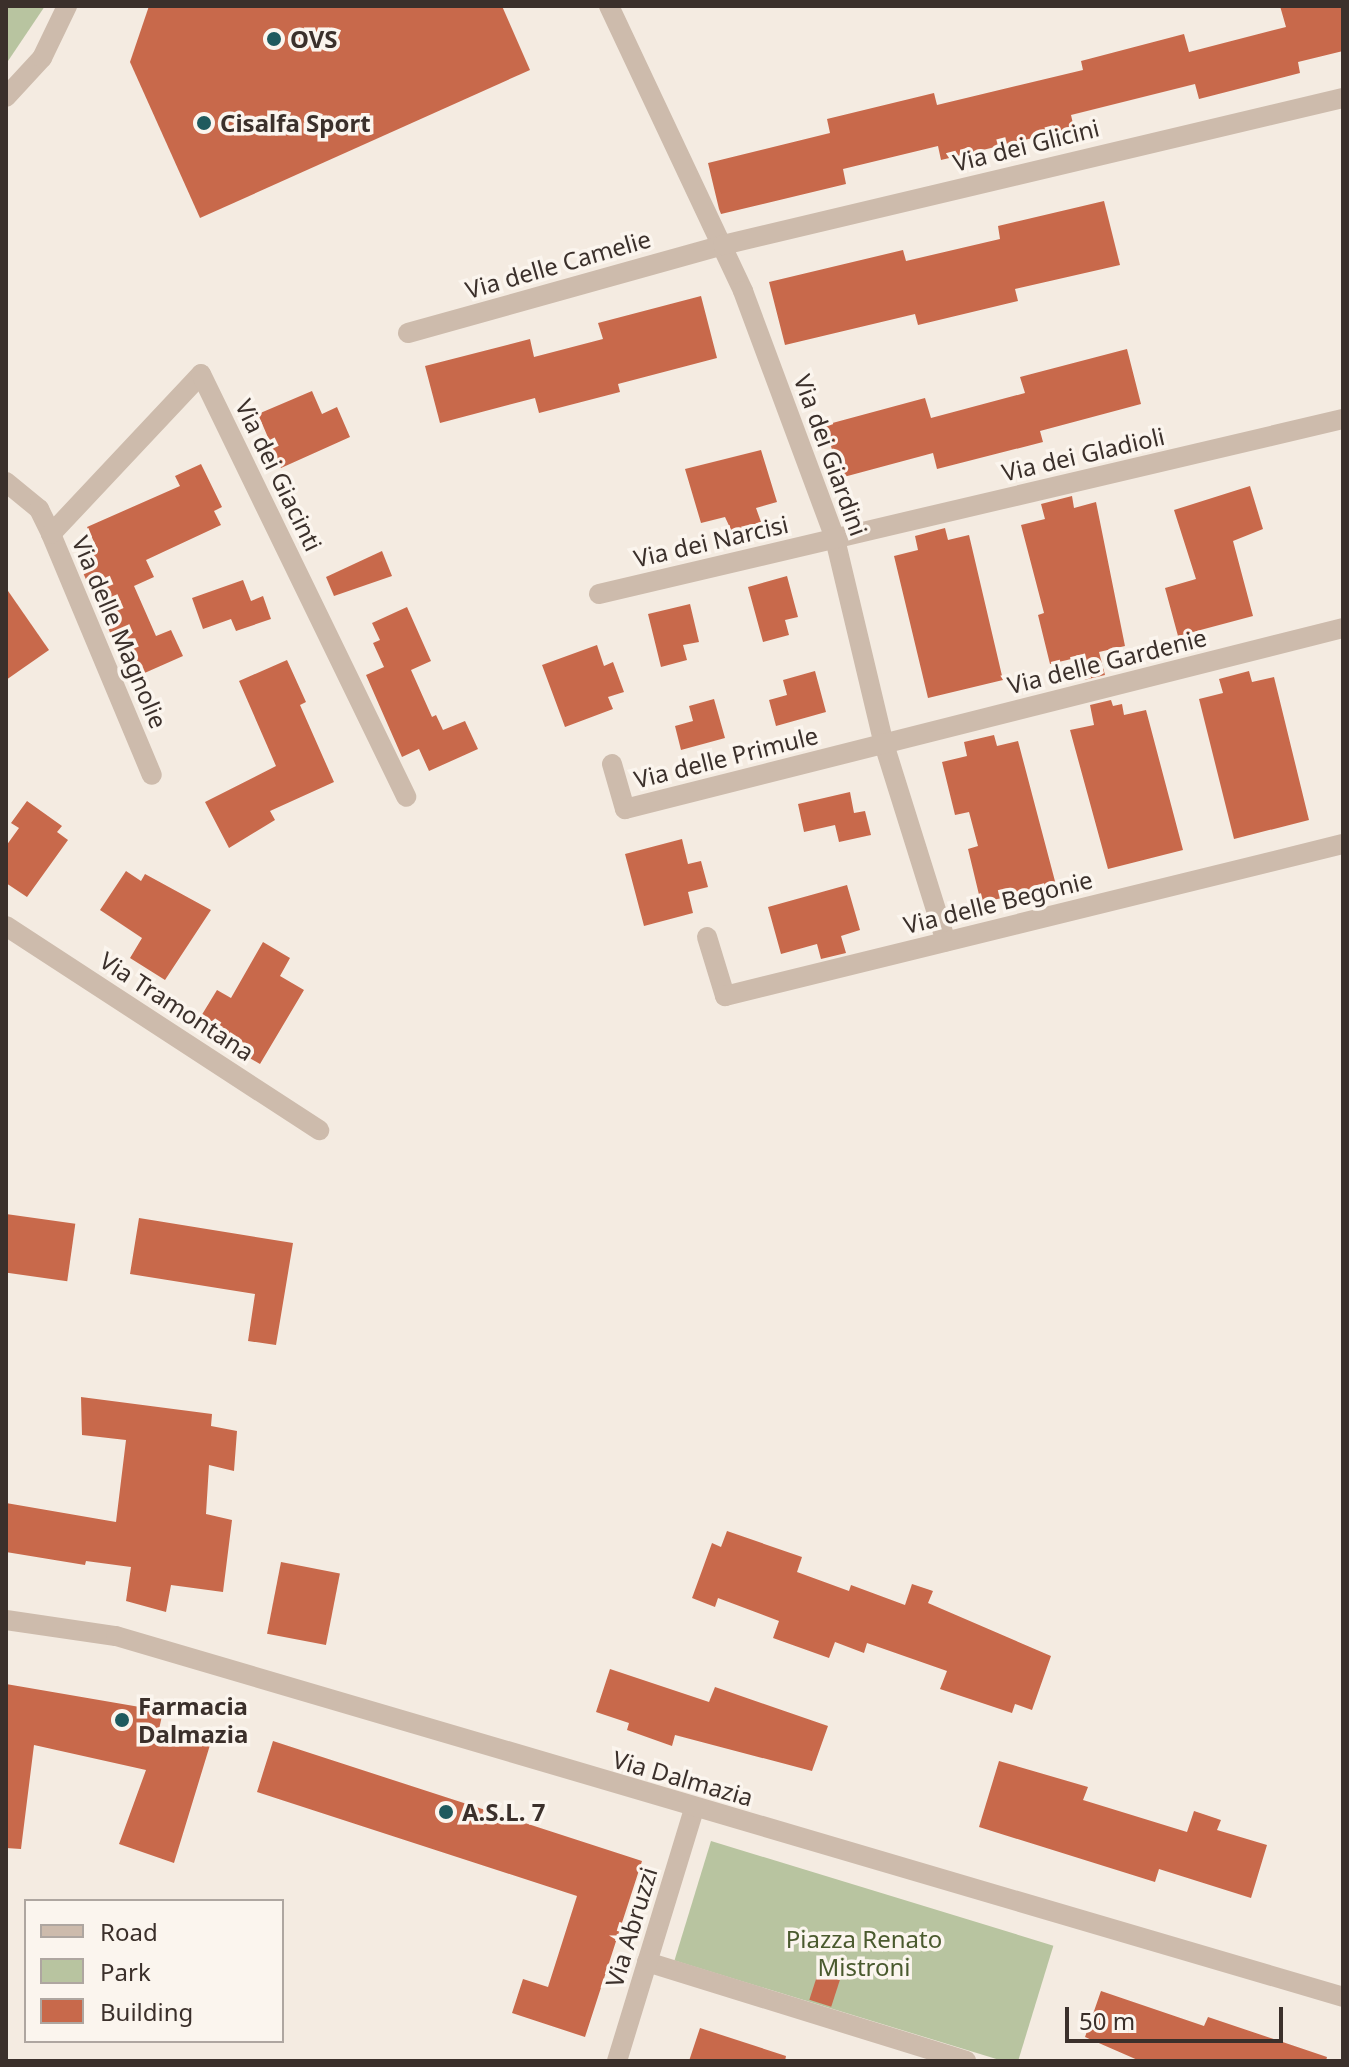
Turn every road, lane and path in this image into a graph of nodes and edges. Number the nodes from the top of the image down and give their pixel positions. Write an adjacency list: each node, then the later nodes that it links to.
1 (67, 6): 3 (street)
2 (609, 6): 5 (street, Via dei Giardini)
3 (6, 97)
4 (1343, 98): 5 (street, Via dei Glicini)
5 (723, 245): 6 (street, Via delle Camelie); 10 (street, Via dei Giardini)
6 (408, 333)
7 (1343, 419): 10 (street, Via dei Gladioli)
8 (6, 482): 9 (street, Via delle Magnolie)
9 (51, 534): 15 (street, Via delle Magnolie); 16 (street, Via dei Giacinti)
10 (835, 539): 11 (street, Via dei Narcisi); 13 (street, Via dei Giardini)
11 (599, 594)
12 (1343, 628): 13 (street, Via delle Gardenie)
13 (884, 744): 14 (street, Via delle Primule); 20 (street, Via dei Giardini)
14 (612, 764)
15 (152, 775)
16 (406, 797)
17 (1343, 844): 20 (street, Via delle Begonie)
18 (6, 926): 21 (street, Via Tramontana)
19 (707, 937): 20 (street, Via delle Begonie)
20 (946, 942)
21 (319, 1130)
22 (6, 1620): 23 (street, Via Dalmazia)
23 (694, 1809): 24 (street, Via Abruzzi); 25 (street, Via Dalmazia)
24 (647, 1962): 26 (street, Via Abruzzi); 27 (street)
25 (1343, 1997)
26 (617, 2061)
27 (966, 2061)

